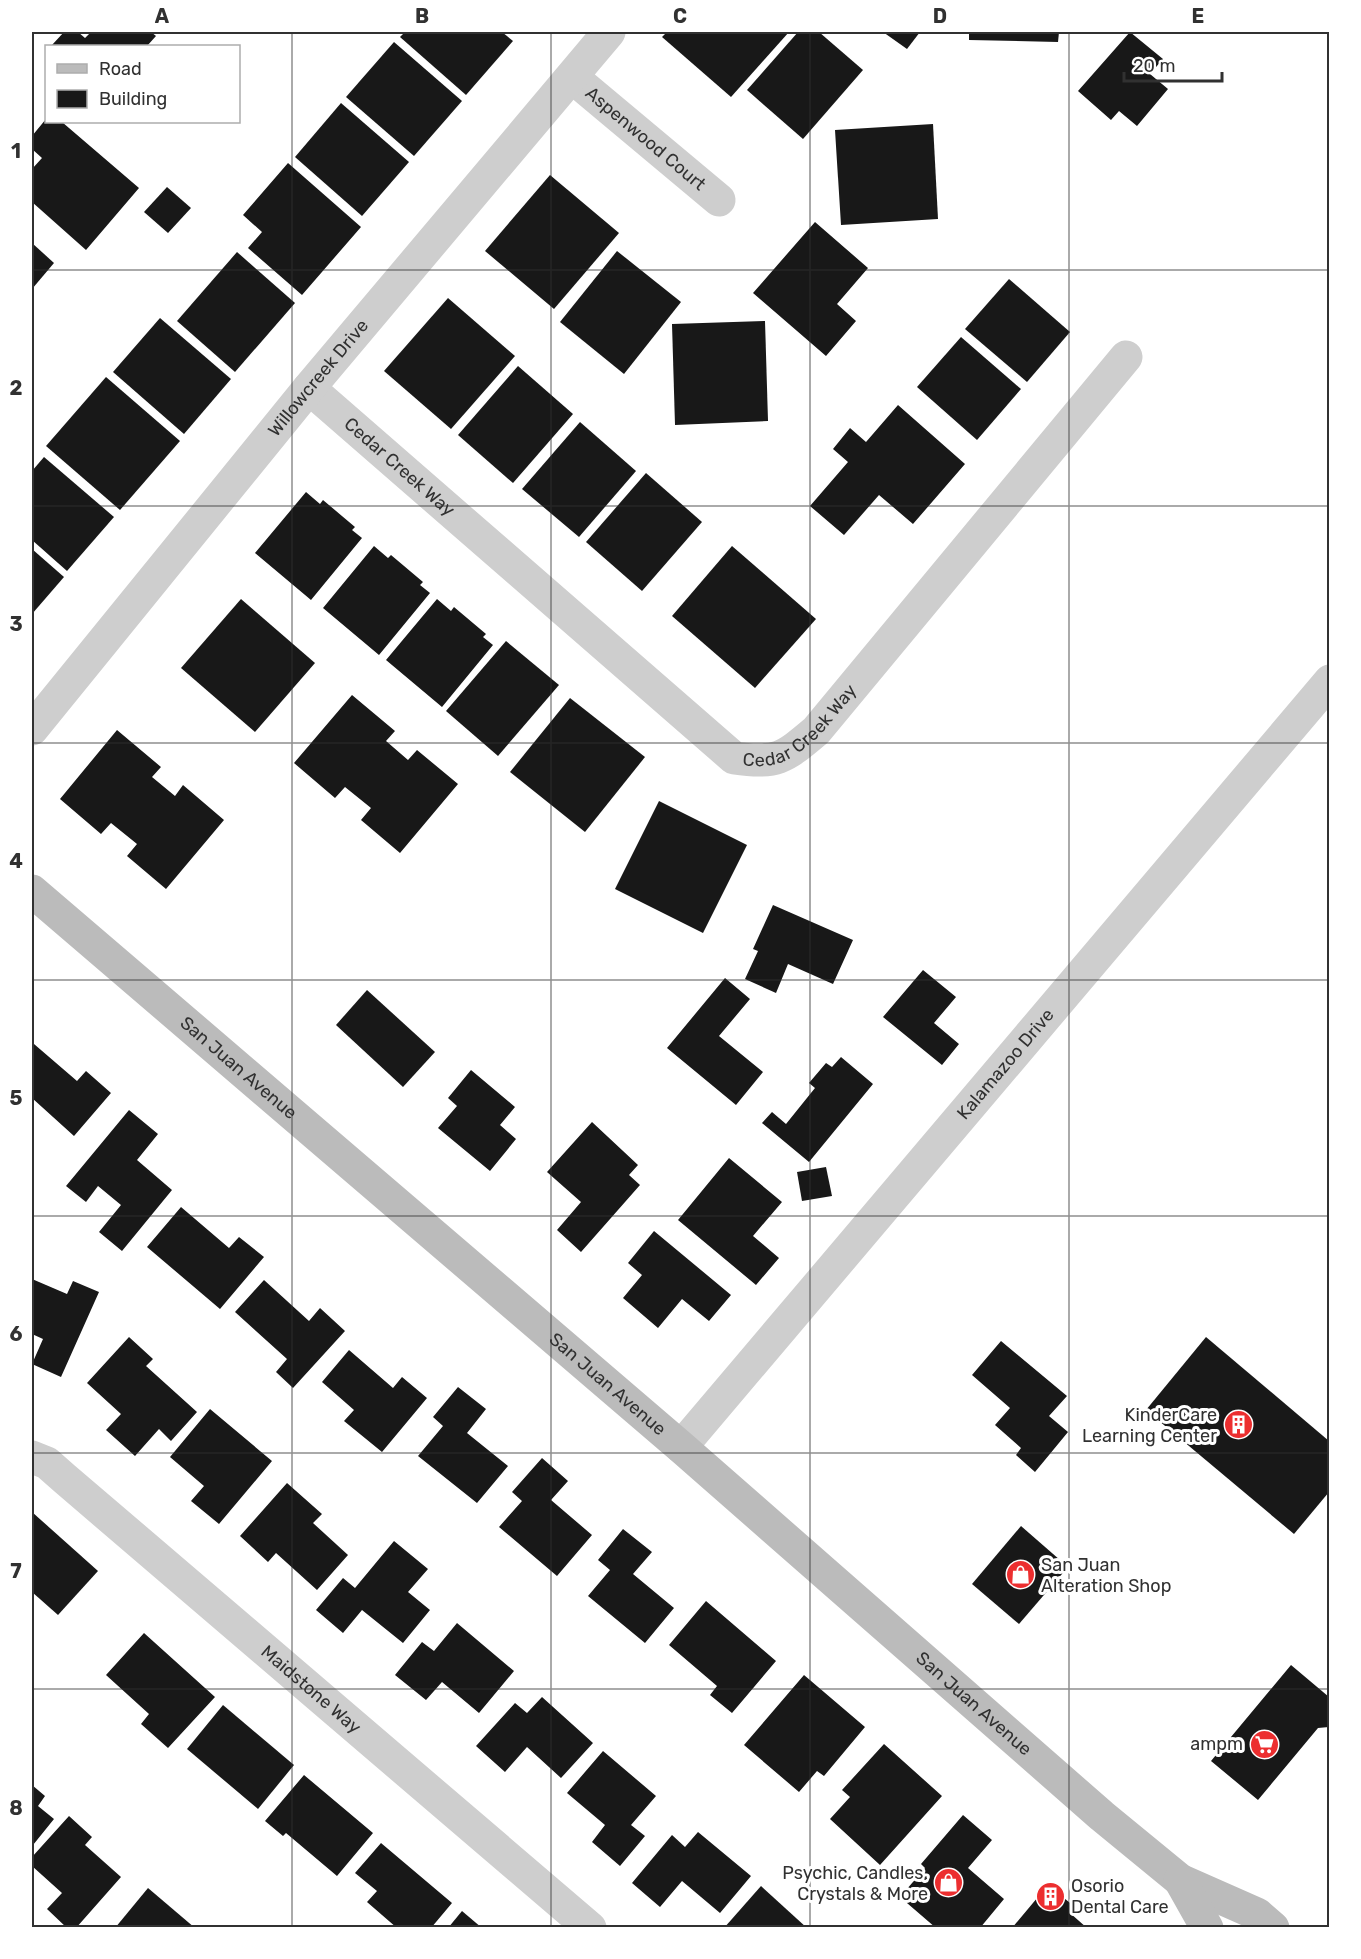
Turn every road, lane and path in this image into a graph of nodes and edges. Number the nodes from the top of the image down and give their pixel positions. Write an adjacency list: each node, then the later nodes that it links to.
1 (609, 32): 2 (street, Willowcreek Drive)
2 (572, 77): 3 (street, Aspenwood Court); 5 (street, Willowcreek Drive)
3 (719, 200)
4 (1126, 357): 5 (street, Cedar Creek Way)
5 (309, 388): 7 (street, Willowcreek Drive)
6 (1329, 681): 9 (street, Kalamazoo Drive)
7 (32, 729)
8 (32, 891): 9 (main road, San Juan Avenue)
9 (681, 1448): 11 (main road, San Juan Avenue)
10 (32, 1457): 12 (street, Maidstone Way)
11 (1180, 1880): 13 (main road, San Juan Avenue); 14 (main road, San Juan Avenue)
12 (590, 1928)
13 (1207, 1928)
14 (1273, 1928)

